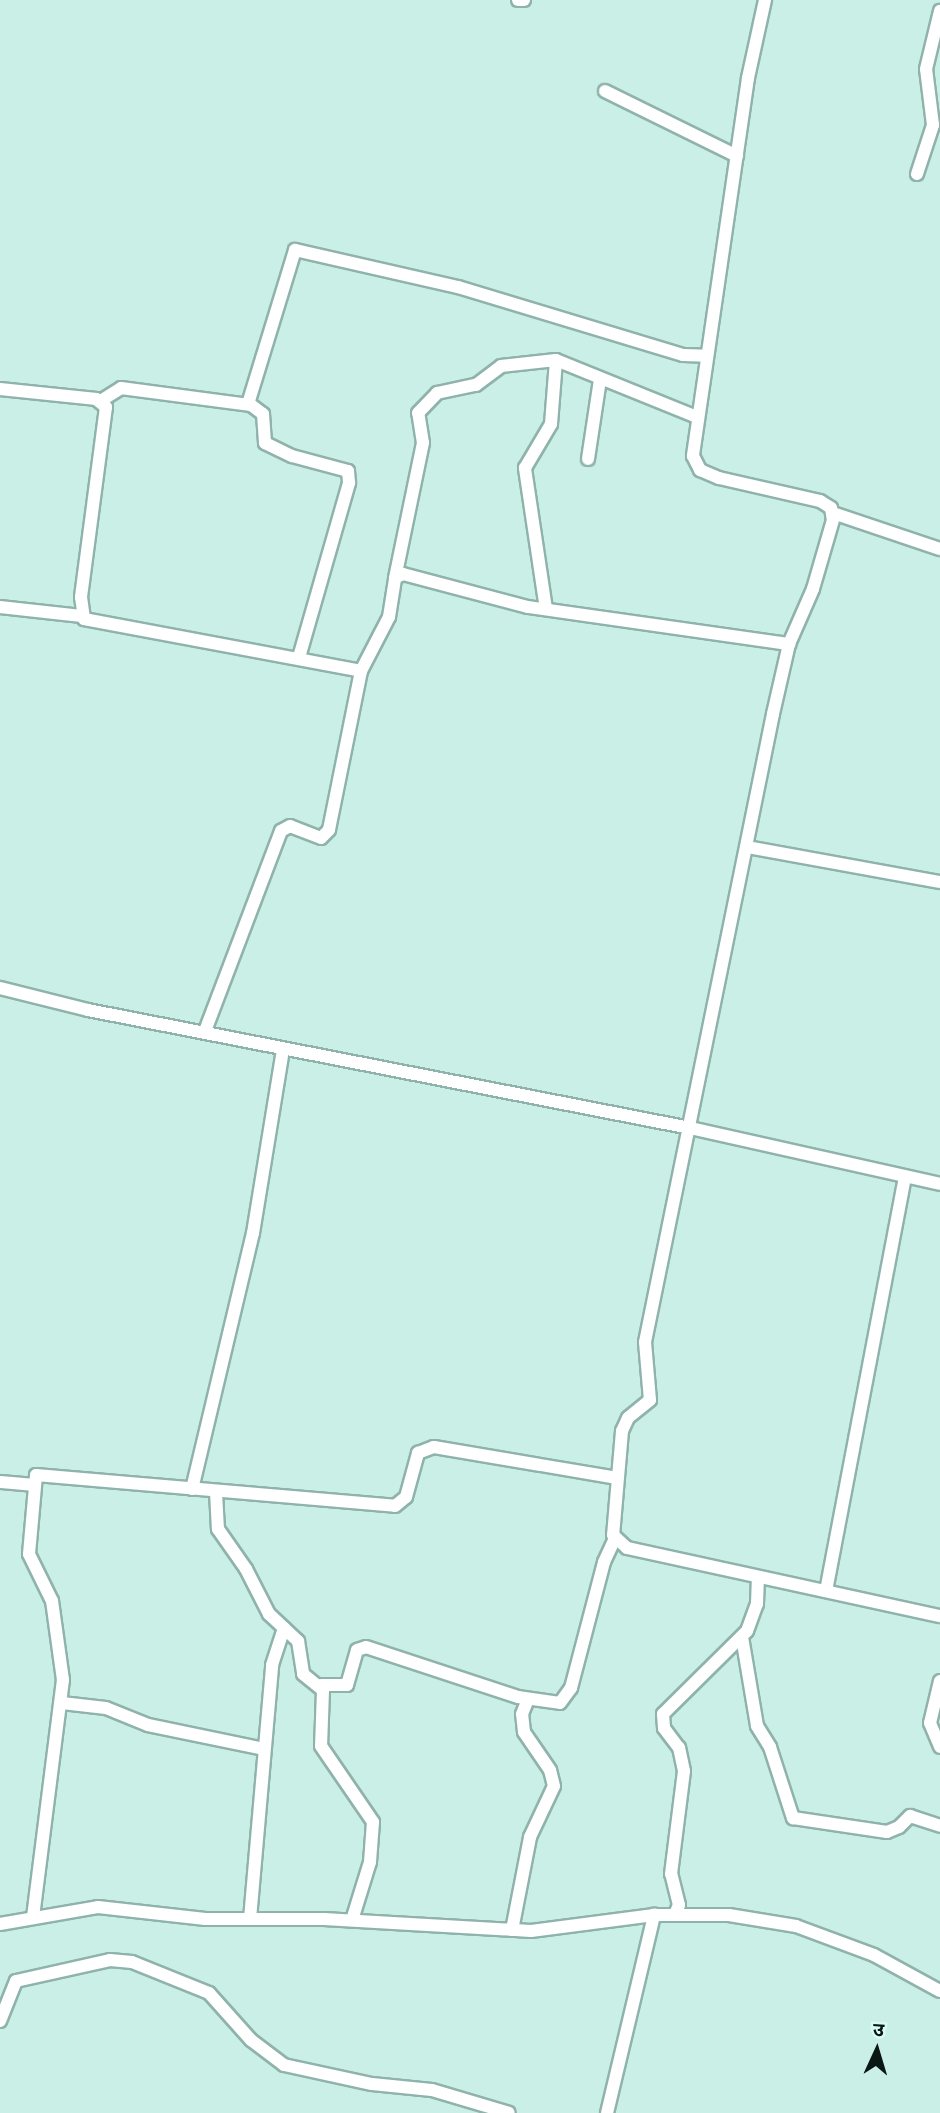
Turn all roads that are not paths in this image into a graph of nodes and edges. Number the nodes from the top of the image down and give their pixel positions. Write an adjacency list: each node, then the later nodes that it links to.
1 (518, 0): 2 (street)
2 (524, 0)
3 (765, 0): 6 (street)
4 (940, 11): 7 (street)
5 (605, 91): 6 (street)
6 (737, 156): 8 (street)
7 (917, 174)
8 (707, 356): 13 (street); 14 (street)
9 (556, 360): 10 (street); 18 (street); 20 (street)
10 (600, 380): 14 (street); 15 (street)
11 (0, 389): 12 (street)
12 (102, 400): 13 (street); 21 (street)
13 (248, 404): 23 (street)
14 (697, 417): 16 (street)
15 (588, 459)
16 (833, 513): 17 (street); 22 (street)
17 (940, 549)
18 (395, 578): 20 (street); 24 (street)
19 (0, 607): 21 (street)
20 (546, 609): 22 (street)
21 (82, 616): 23 (street)
22 (789, 644): 25 (street)
23 (299, 657): 24 (street)
24 (361, 671): 28 (street)
25 (747, 847): 26 (street); 30 (street)
26 (940, 882)
27 (0, 988): 28 (street)
28 (205, 1031): 29 (street)
29 (283, 1049): 30 (street); 36 (street)
30 (690, 1128): 31 (street); 33 (street)
31 (905, 1177): 32 (street); 40 (street)
32 (940, 1184)
33 (617, 1478): 37 (street); 38 (street)
34 (0, 1482): 35 (street)
35 (33, 1485): 36 (street); 47 (street)
36 (192, 1489): 37 (street)
37 (216, 1492): 42 (street)
38 (614, 1541): 39 (street); 46 (street)
39 (758, 1577): 40 (street); 43 (street)
40 (826, 1591): 41 (street)
41 (940, 1616)
42 (284, 1628): 45 (street); 49 (street)
43 (742, 1637): 50 (street); 51 (street)
44 (940, 1681): 48 (street)
45 (321, 1685): 46 (street); 55 (street)
46 (528, 1699): 57 (street)
47 (62, 1703): 49 (street); 53 (street)
48 (940, 1747)
49 (264, 1749): 54 (street)
50 (940, 1826)
51 (675, 1914): 52 (street); 58 (street)
52 (654, 1915): 57 (street); 61 (street)
53 (33, 1917): 54 (street); 56 (street)
54 (250, 1919): 55 (street)
55 (352, 1920): 57 (street)
56 (0, 1924)
57 (512, 1930)
58 (940, 1991)
59 (0, 2021): 60 (street)
60 (509, 2113)
61 (607, 2113)

